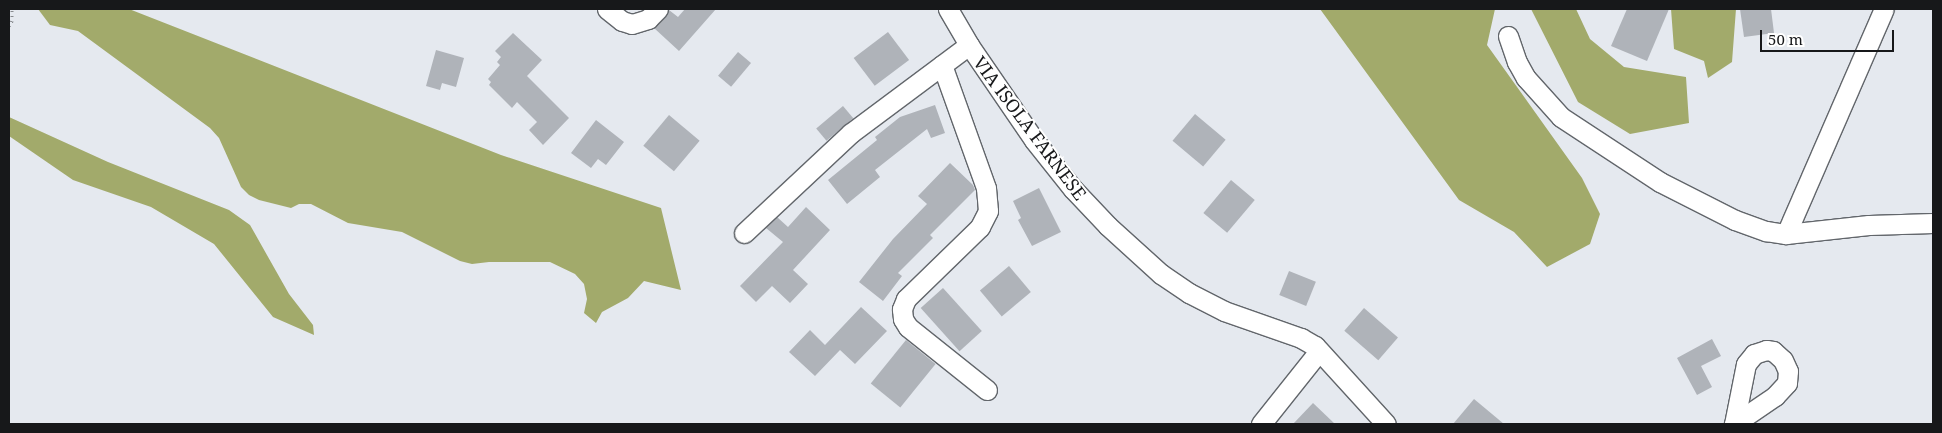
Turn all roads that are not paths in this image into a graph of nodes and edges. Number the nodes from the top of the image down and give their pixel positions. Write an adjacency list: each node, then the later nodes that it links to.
1 (607, 9): 2 (street)
2 (658, 9)
3 (948, 9): 6 (street, VIA ISOLA FARNESE)
4 (1884, 9): 10 (street)
5 (1508, 36): 10 (street)
6 (969, 46): 7 (street); 11 (street, VIA ISOLA FARNESE)
7 (942, 65): 9 (street); 12 (street)
8 (1933, 224): 10 (street)
9 (744, 233)
10 (1786, 234)
11 (1320, 351): 13 (street); 14 (street, VIA ISOLA FARNESE)
12 (987, 390)
13 (1260, 424)
14 (1386, 424)

